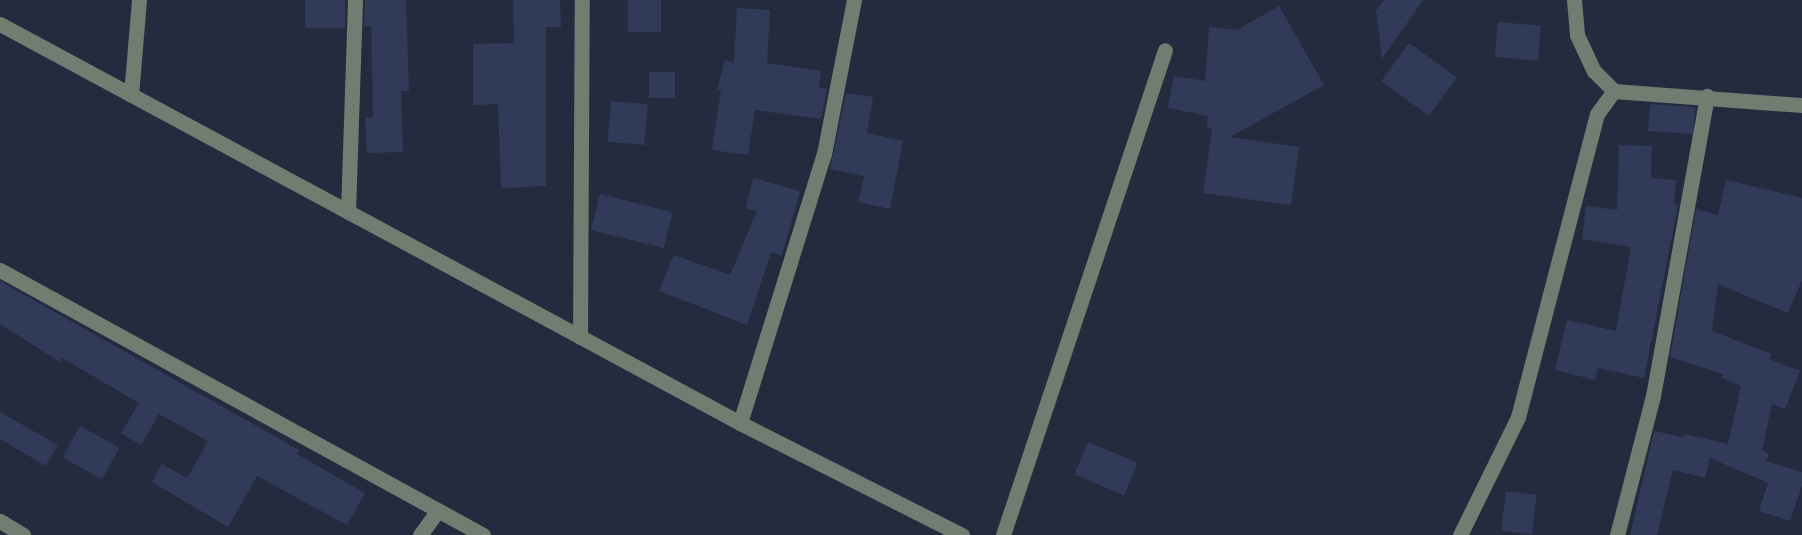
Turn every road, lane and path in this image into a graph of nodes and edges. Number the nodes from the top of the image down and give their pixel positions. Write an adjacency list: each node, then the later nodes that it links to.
1 (139, 0): 9 (street)
2 (355, 0): 12 (street)
3 (582, 0): 14 (street)
4 (854, 0): 15 (street)
5 (1574, 0): 8 (street)
6 (0, 24): 9 (street)
7 (1165, 50): 22 (street)
8 (1614, 91): 10 (street); 23 (street)
9 (131, 95): 12 (street)
10 (1707, 96): 11 (street); 24 (street)
11 (1802, 105)
12 (348, 212): 14 (street)
13 (0, 270): 16 (street)
14 (580, 337): 15 (street)
15 (740, 423): 21 (street)
16 (437, 512): 19 (street); 20 (street)
17 (0, 521): 18 (street)
18 (23, 535)
19 (420, 535)
20 (483, 535)
21 (962, 535)
22 (1003, 535)
23 (1460, 535)
24 (1617, 535)

